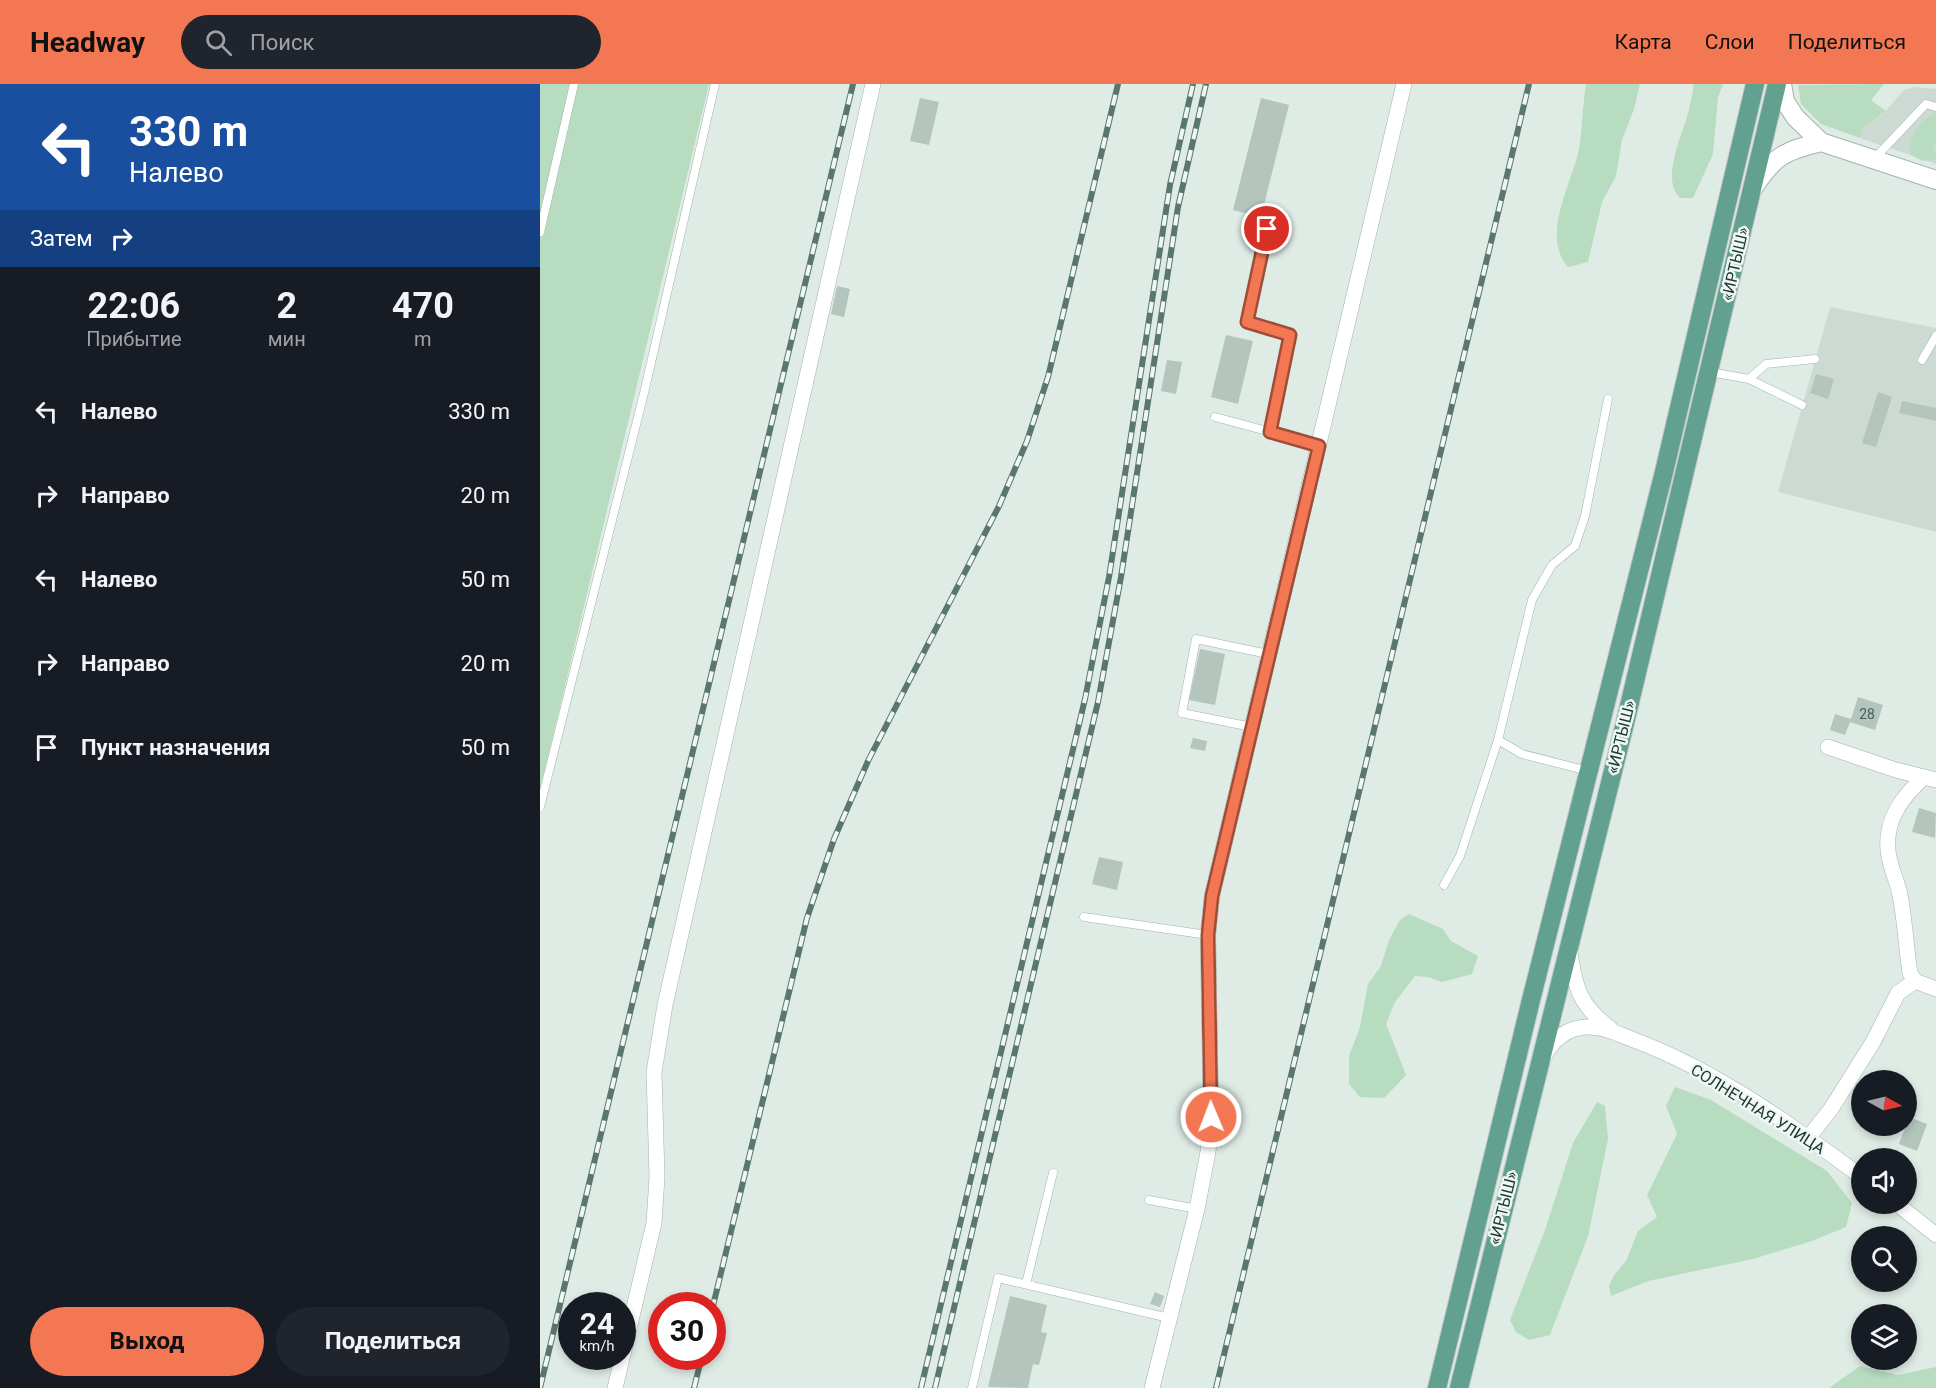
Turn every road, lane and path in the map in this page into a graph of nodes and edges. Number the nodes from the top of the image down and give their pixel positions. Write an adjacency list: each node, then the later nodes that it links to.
1 (574, 84): 14 (lane)
2 (715, 84): 31 (lane)
3 (873, 84): 49 (street)
4 (1403, 84): 24 (street)
5 (1755, 84): 29 (main road, «ИРТЫШ»)
6 (1778, 84): 12 (main road, «ИРТЫШ»)
7 (1782, 84): 9 (street)
8 (1936, 106): 10 (lane)
9 (1821, 142): 10 (street); 12 (street)
10 (1874, 159): 11 (street)
11 (1936, 180)
12 (1753, 189): 18 (main road, «ИРТЫШ»)
13 (1267, 229): 23 (lane)
14 (540, 232)
15 (1936, 336): 17 (lane)
16 (1815, 359): 19 (lane)
17 (1922, 360)
18 (1710, 372): 19 (lane); 35 (main road, «ИРТЫШ»)
19 (1749, 380): 21 (lane)
20 (1608, 399): 27 (lane)
21 (1802, 405)
22 (1215, 417): 23 (lane)
23 (1270, 432): 24 (lane)
24 (1319, 446): 25 (street)
25 (1268, 654): 26 (street); 26 (lane)
26 (1252, 727): 34 (street)
27 (1498, 740): 29 (lane); 32 (lane)
28 (1828, 747): 30 (street)
29 (1588, 771): 52 (main road, «ИРТЫШ»)
30 (1929, 779): 36 (street)
31 (540, 807)
32 (1444, 885)
33 (1084, 917): 34 (lane)
34 (1208, 935): 44 (street)
35 (1569, 946): 38 (street); 39 (main road, «ИРТЫШ»)
36 (1915, 981): 37 (street); 40 (street)
37 (1936, 990)
38 (1617, 1034): 39 (street); 40 (street, СОЛНЕЧНАЯ УЛИЦА)
39 (1537, 1072): 53 (main road, «ИРТЫШ»)
40 (1808, 1138): 41 (street, СОЛНЕЧНАЯ УЛИЦА)
41 (1851, 1169)
42 (1053, 1173): 47 (lane)
43 (1149, 1200): 44 (lane)
44 (1197, 1209): 48 (street)
45 (1910, 1214): 46 (street)
46 (1936, 1235)
47 (1026, 1284): 48 (lane); 50 (lane)
48 (1169, 1318): 51 (street)
49 (615, 1388)
50 (972, 1388)
51 (1152, 1388)
52 (1437, 1388)
53 (1459, 1388)

